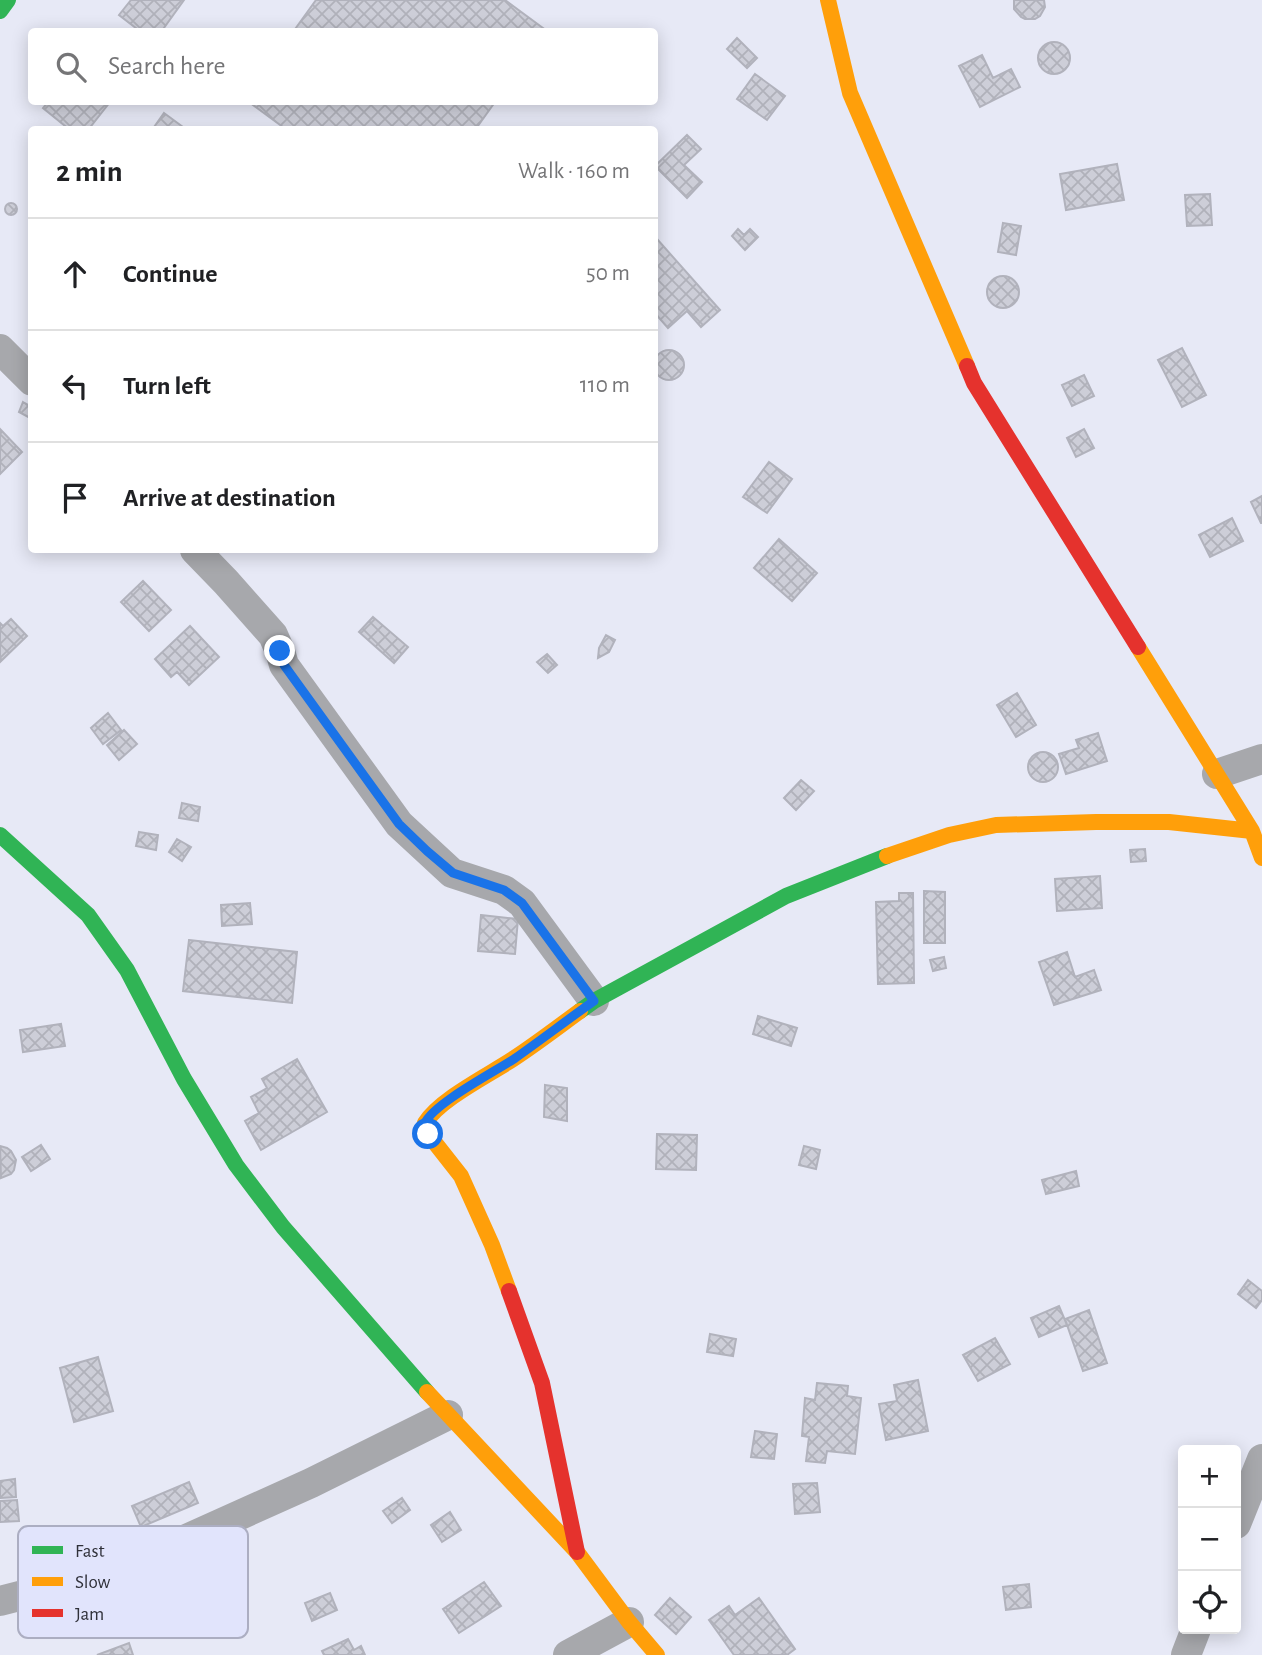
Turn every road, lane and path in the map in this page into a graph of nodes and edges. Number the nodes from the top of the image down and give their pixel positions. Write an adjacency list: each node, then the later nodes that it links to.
1 (8, 0): 3 (street)
2 (828, 0): 8 (street)
3 (0, 11)
4 (0, 349): 5 (street)
5 (28, 377)
6 (198, 553): 12 (street)
7 (1262, 760): 8 (street)
8 (1217, 774): 9 (street)
9 (1252, 831): 11 (street); 12 (street)
10 (0, 835): 13 (street)
11 (1262, 858)
12 (594, 1001): 17 (street)
13 (448, 1415): 16 (street); 17 (street)
14 (1262, 1459): 15 (street)
15 (1241, 1512)
16 (215, 1526)
17 (577, 1552): 20 (street)
18 (18, 1596): 19 (street)
19 (0, 1601)
20 (629, 1622): 22 (street); 23 (street)
21 (1194, 1634): 24 (street)
22 (568, 1655)
23 (657, 1655)
24 (1186, 1655)

